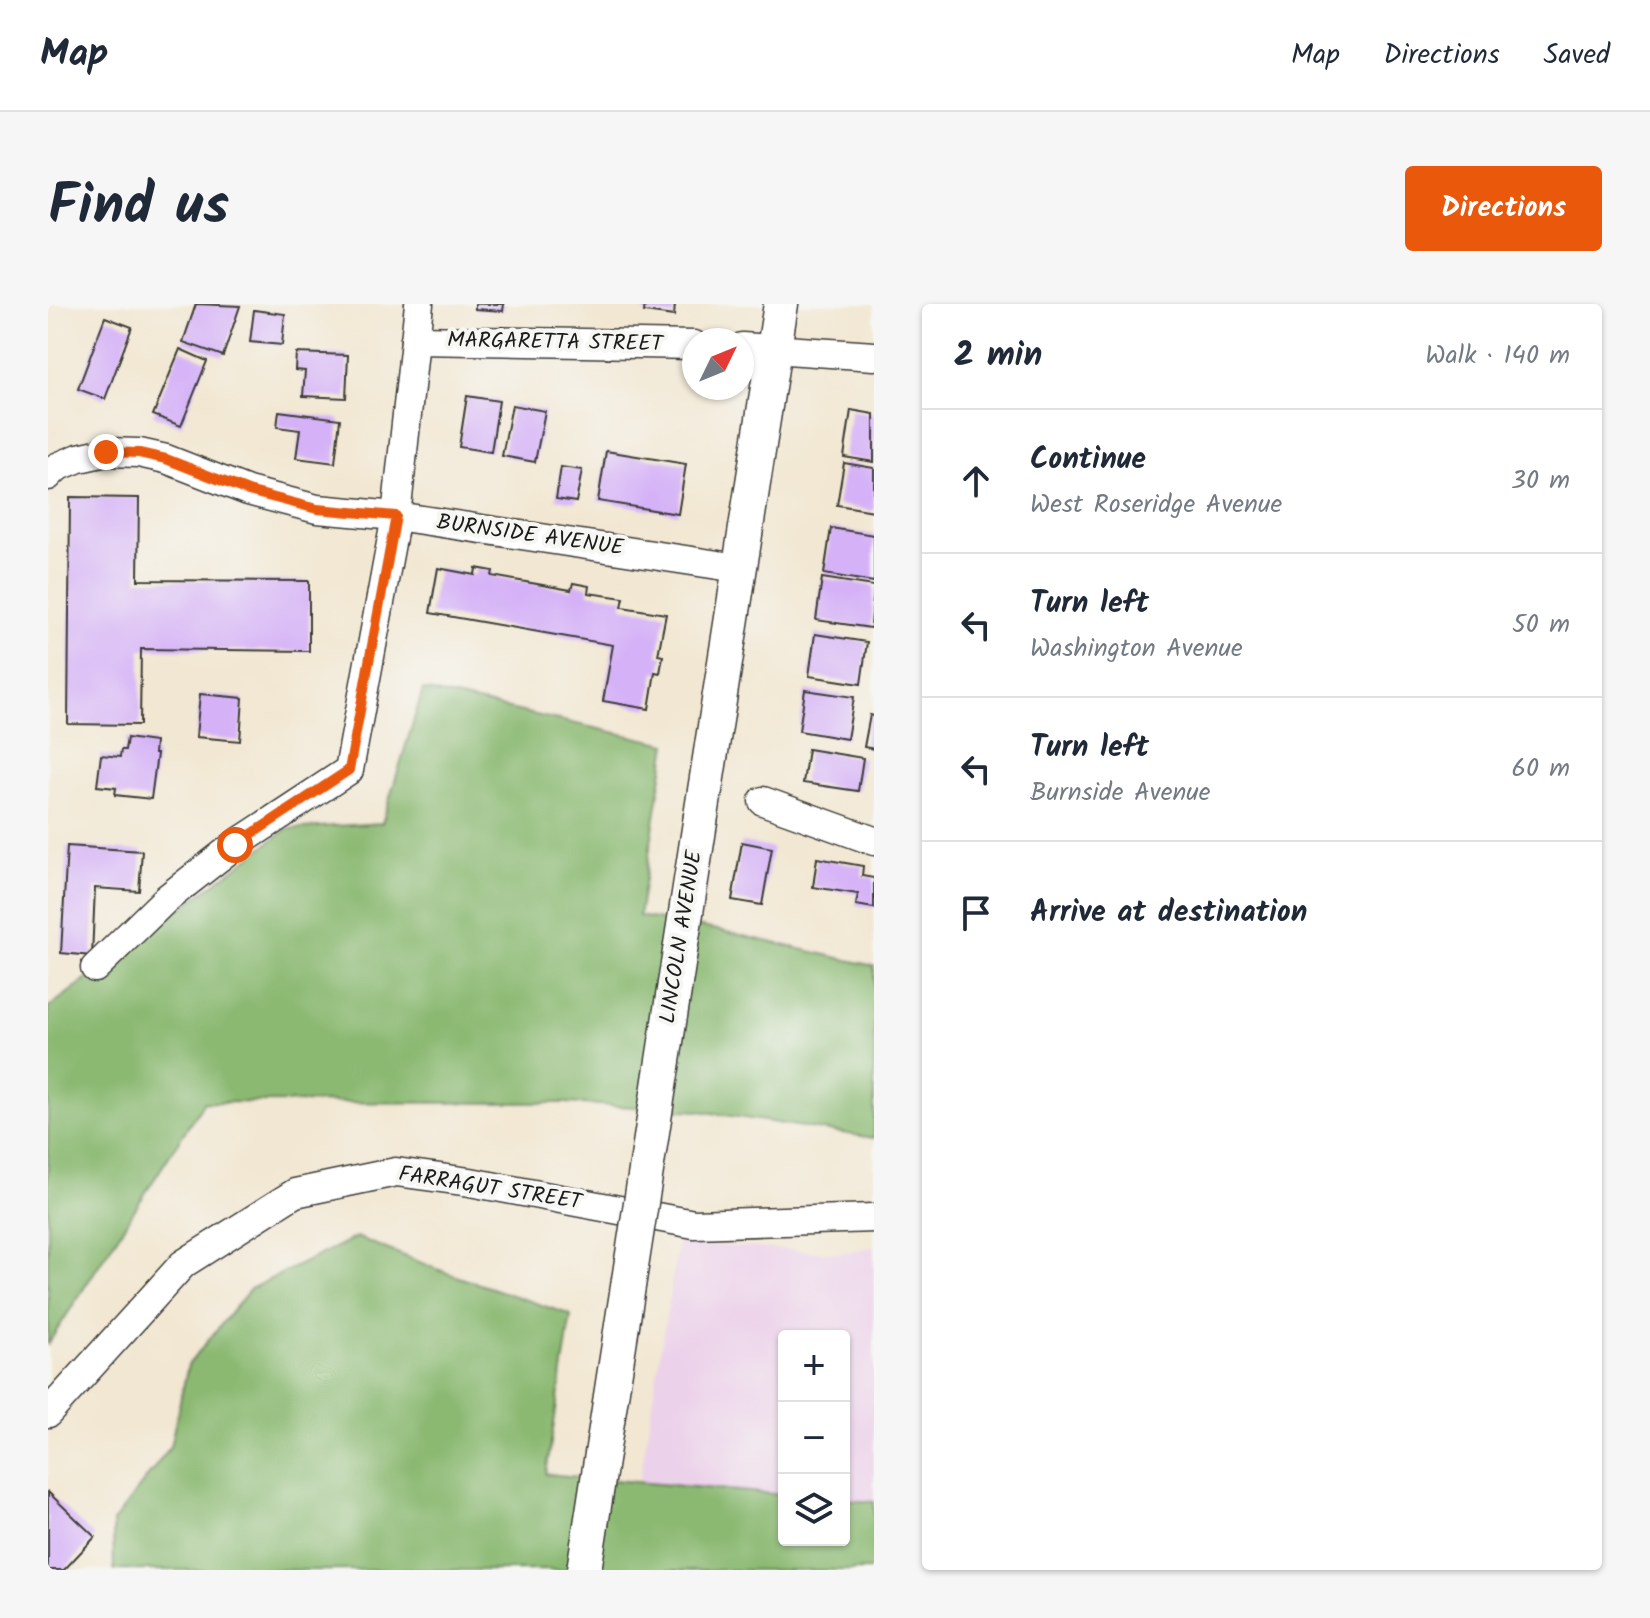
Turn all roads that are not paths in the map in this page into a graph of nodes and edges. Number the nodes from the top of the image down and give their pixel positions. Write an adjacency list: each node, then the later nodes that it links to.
1 (419, 304): 3 (street)
2 (781, 304): 5 (street, LINCOLN AVENUE)
3 (415, 340): 4 (street, MARGARETTA STREET); 8 (street)
4 (682, 345)
5 (757, 348): 6 (street); 9 (street, LINCOLN AVENUE)
6 (874, 356)
7 (48, 476): 8 (street, BURNSIDE AVENUE)
8 (396, 516): 9 (street, BURNSIDE AVENUE); 12 (street)
9 (738, 568): 15 (street, LINCOLN AVENUE, bridge)
10 (763, 801): 11 (street)
11 (874, 841)
12 (95, 968)
13 (874, 1218): 14 (street, FARRAGUT STREET)
14 (48, 1413)
15 (584, 1570)

